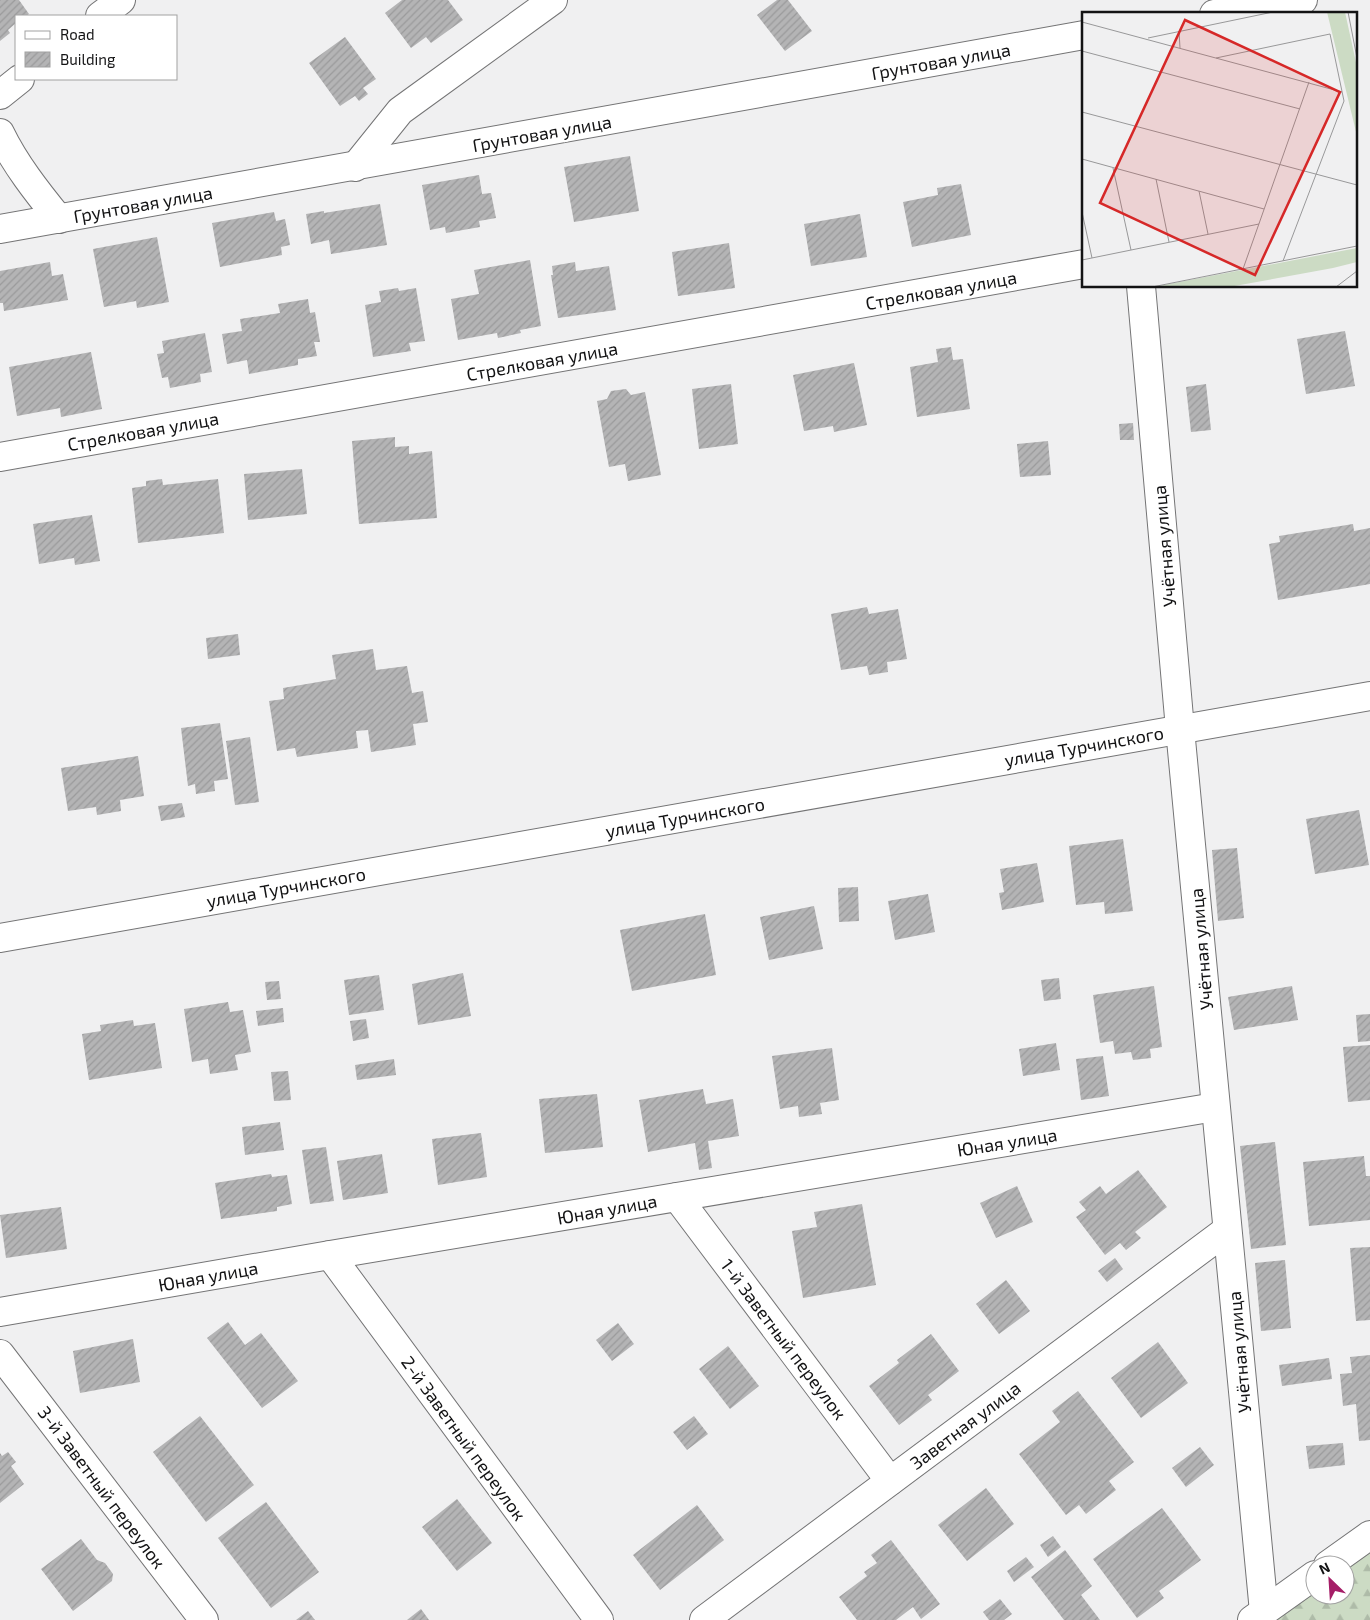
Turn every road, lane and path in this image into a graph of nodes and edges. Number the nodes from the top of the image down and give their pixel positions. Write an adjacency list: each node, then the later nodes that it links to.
1 (121, 0): 5 (street)
2 (553, 0): 10 (street)
3 (1303, 0): 4 (street)
4 (1227, 12)
5 (101, 15)
6 (1082, 35): 10 (street, Грунтовая улица)
7 (19, 80): 8 (street)
8 (0, 95)
9 (0, 133): 11 (street)
10 (355, 167): 11 (street, Грунтовая улица)
11 (58, 219): 12 (street, Грунтовая улица)
12 (0, 230)
13 (1082, 264): 15 (street, Стрелковая улица)
14 (1142, 288): 17 (street, Учётная улица)
15 (0, 457)
16 (1370, 696): 17 (street, улица Турчинского)
17 (1180, 729): 18 (street, улица Турчинского); 19 (street, Учётная улица)
18 (0, 938)
19 (1215, 1107): 20 (street, Юная улица); 21 (street, Учётная улица)
20 (677, 1197): 22 (street, Юная улица); 25 (street, 1-й Заветный переулок)
21 (1227, 1230): 25 (street, Заветная улица); 29 (street, Учётная улица)
22 (330, 1255): 23 (street, Юная улица); 31 (street, 2-й Заветный переулок)
23 (0, 1312)
24 (0, 1354): 30 (street, 3-й Заветный переулок)
25 (890, 1481): 32 (street, Заветная улица)
26 (1370, 1535): 27 (street)
27 (1342, 1555)
28 (1305, 1582): 29 (street)
29 (1258, 1616)
30 (204, 1620)
31 (599, 1620)
32 (704, 1620)

